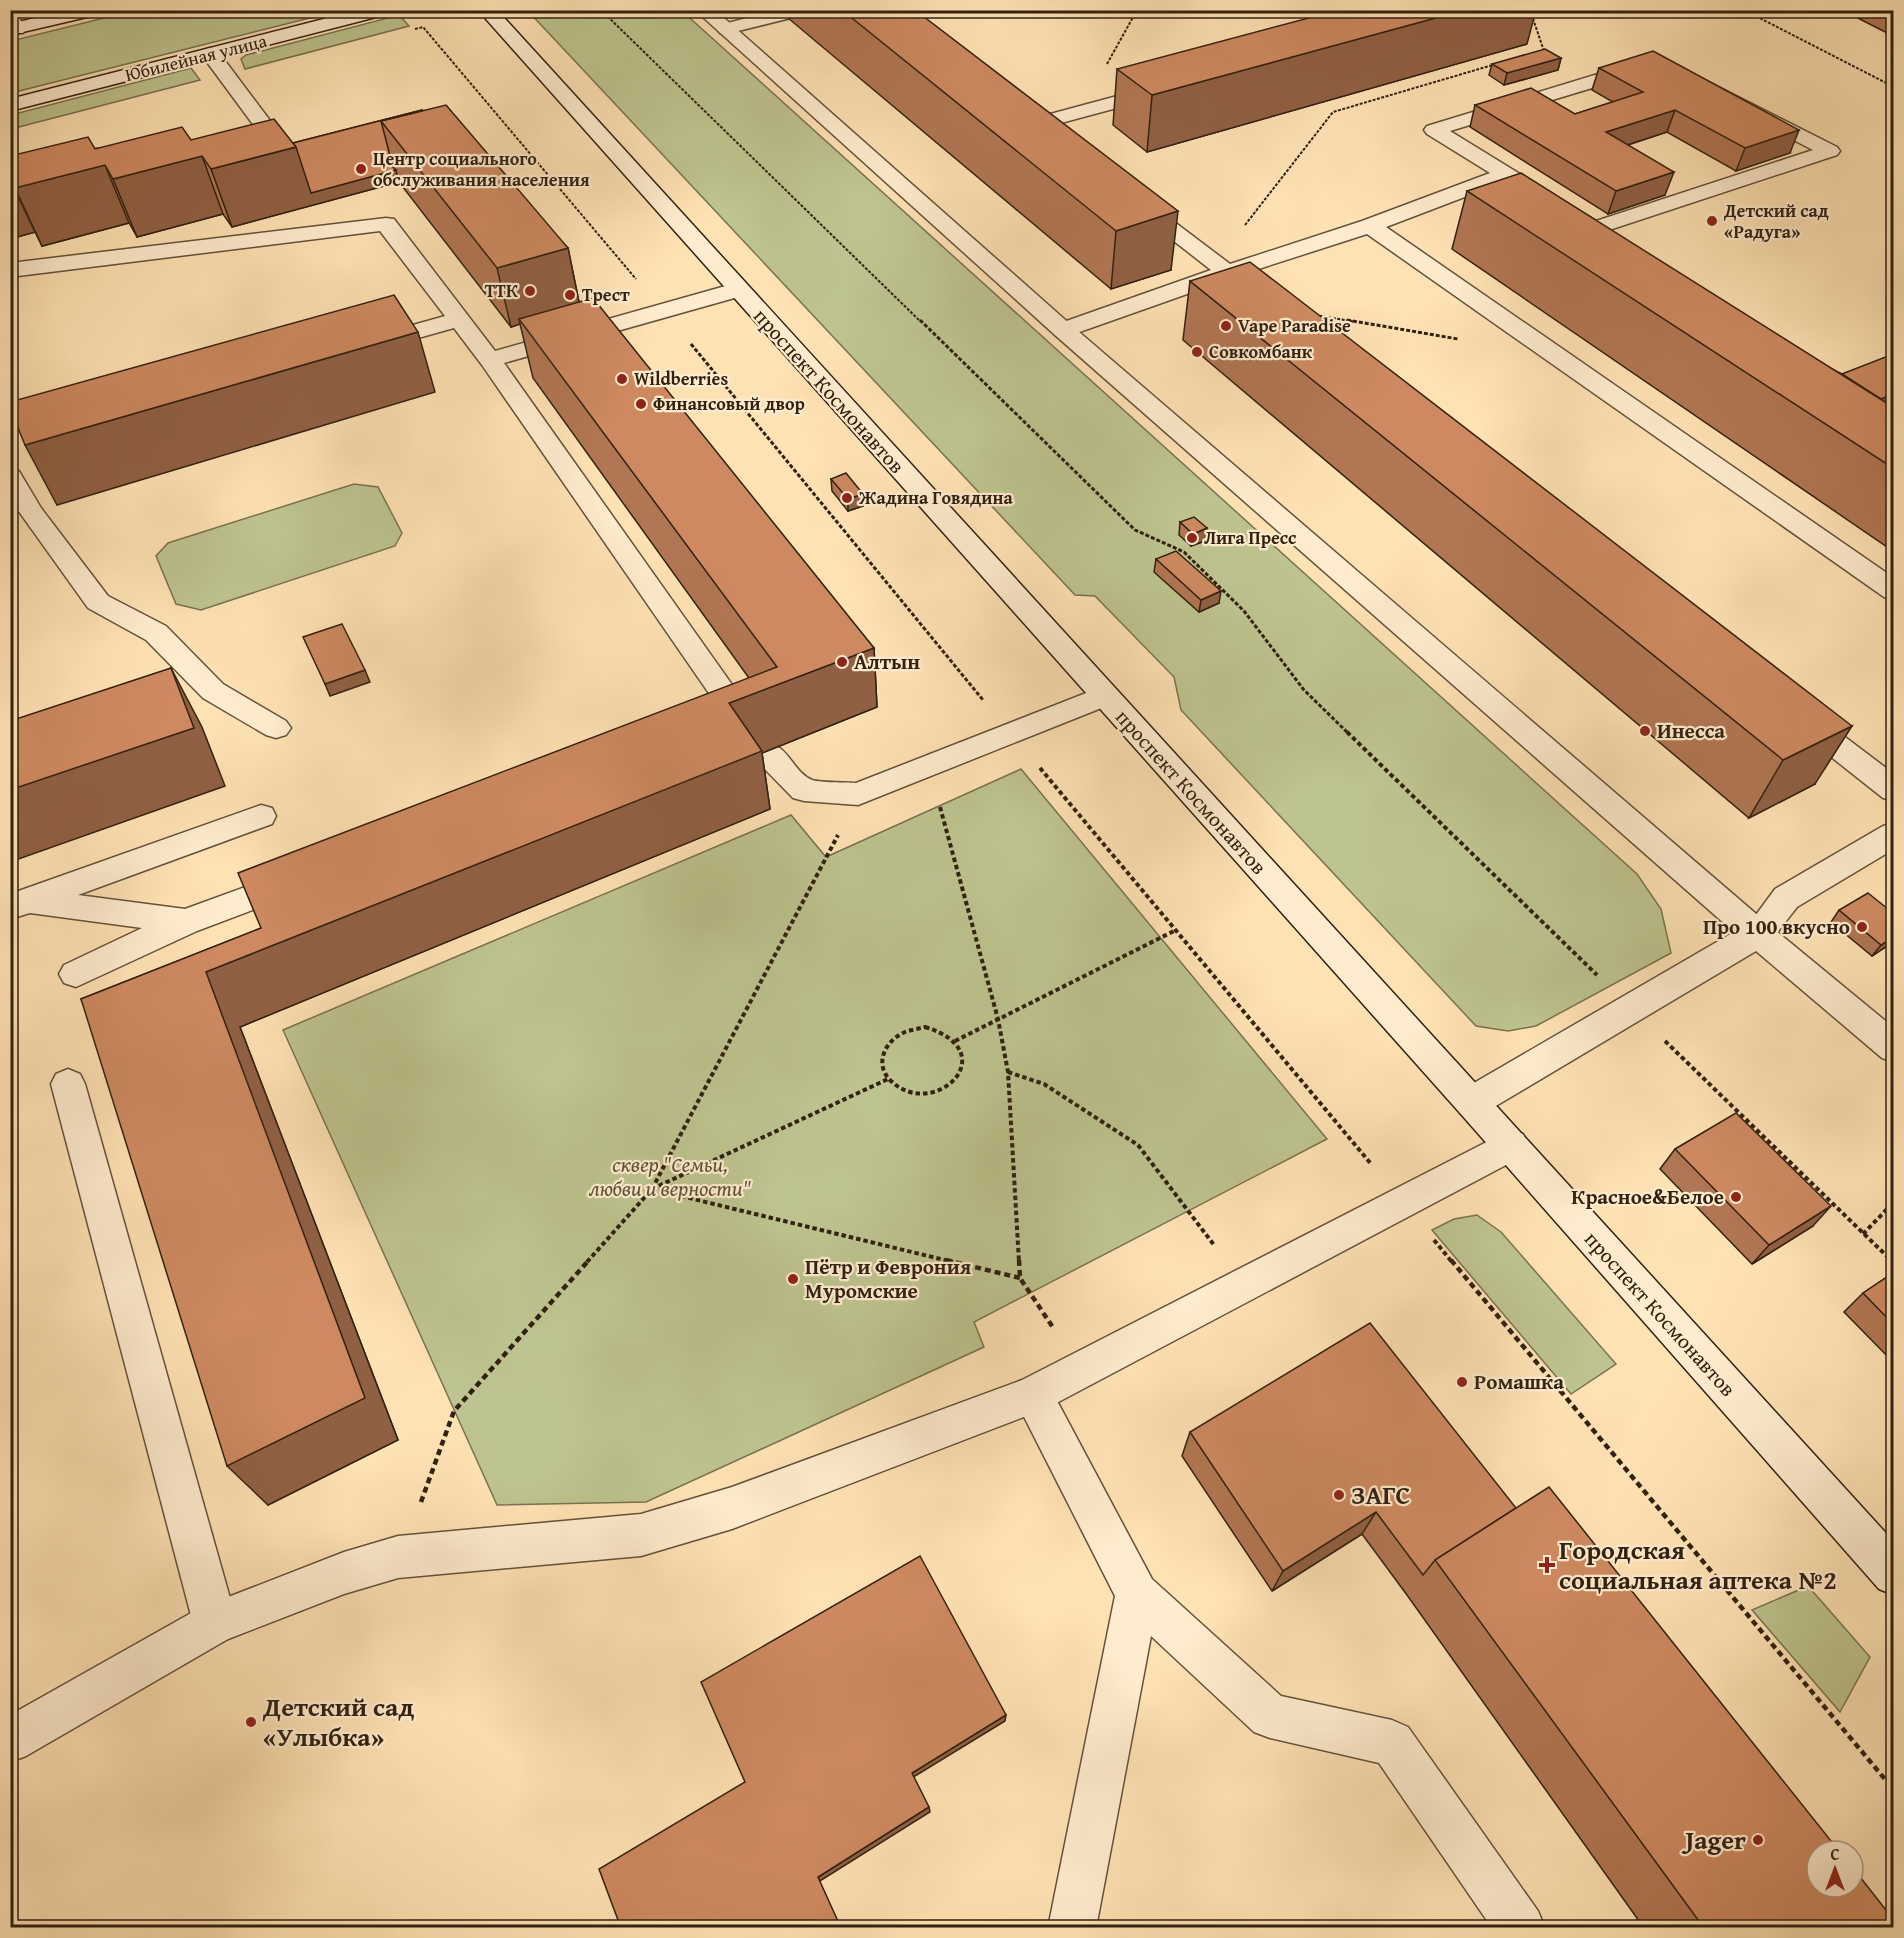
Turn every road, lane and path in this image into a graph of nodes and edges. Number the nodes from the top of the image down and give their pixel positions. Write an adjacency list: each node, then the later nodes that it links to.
1 (94, 10): 10 (street)
2 (382, 10): 14 (street, Юбилейная улица)
3 (487, 10): 29 (street, проспект Космонавтов)
4 (600, 10): 54 (path)
5 (704, 10): 12 (street)
6 (801, 10): 12 (street)
7 (1137, 10): 20 (path)
8 (1530, 10): 13 (path)
9 (1744, 10): 16 (path)
10 (13, 25)
11 (423, 27): 30 (path)
12 (726, 29): 33 (street)
13 (1534, 53)
14 (210, 54): 18 (street, Юбилейная улица); 22 (street)
15 (1501, 63): 27 (path)
16 (1893, 87)
17 (1171, 88): 20 (street)
18 (10, 105)
19 (1017, 110): 21 (street)
20 (1081, 112): 21 (street)
21 (1035, 124): 23 (street)
22 (273, 138)
23 (1054, 139)
24 (1504, 174): 24 (street); 26 (street)
25 (1130, 197): 27 (street)
26 (1370, 226): 27 (street); 38 (street)
27 (1221, 268): 31 (street); 33 (street)
28 (10, 270): 32 (street)
29 (737, 290): 30 (street); 39 (street, проспект Космонавтов)
30 (663, 311): 36 (street); 42 (path)
31 (1277, 311): 34 (path)
32 (459, 319): 35 (street); 36 (street)
33 (1063, 330): 52 (street)
34 (1459, 339)
35 (357, 349)
36 (490, 360): 45 (street)
37 (10, 476): 41 (street)
38 (1893, 591)
39 (1104, 696): 42 (street); 61 (street, проспект Космонавтов)
40 (1781, 702): 44 (street)
41 (276, 728)
42 (1011, 733): 43 (street); 51 (path)
43 (928, 766): 45 (street); 55 (path)
44 (1893, 790)
45 (858, 794): 63 (path)
46 (261, 816): 49 (street)
47 (1893, 834): 52 (street)
48 (318, 872): 50 (street)
49 (19, 904): 50 (street)
50 (186, 922): 53 (street)
51 (1176, 930): 55 (path); 64 (path)
52 (1758, 934): 54 (street); 57 (street)
53 (76, 974)
54 (1632, 1009): 61 (street); 66 (path)
55 (998, 1019): 56 (path); 58 (path)
56 (955, 1041): 59 (path); 59 (path)
57 (1893, 1048)
58 (1008, 1072): 68 (path); 69 (path)
59 (888, 1079): 63 (path)
60 (68, 1084): 75 (street)
61 (1472, 1102): 62 (street, проспект Космонавтов)
62 (1510, 1144): 64 (street); 73 (street, проспект Космонавтов)
63 (651, 1189): 68 (path); 72 (path)
64 (1401, 1201): 69 (street); 77 (path)
65 (1893, 1202): 66 (path)
66 (1863, 1234): 67 (path)
67 (1893, 1263)
68 (1020, 1278): 70 (path)
69 (1243, 1284): 70 (street)
70 (1082, 1371): 71 (street)
71 (1034, 1395): 72 (street); 74 (street)
72 (398, 1557): 75 (street)
73 (1893, 1574)
74 (1137, 1594): 78 (street); 79 (street)
75 (215, 1623): 76 (street)
76 (10, 1740)
77 (1893, 1790)
78 (1072, 1928)
79 (1521, 1928)

